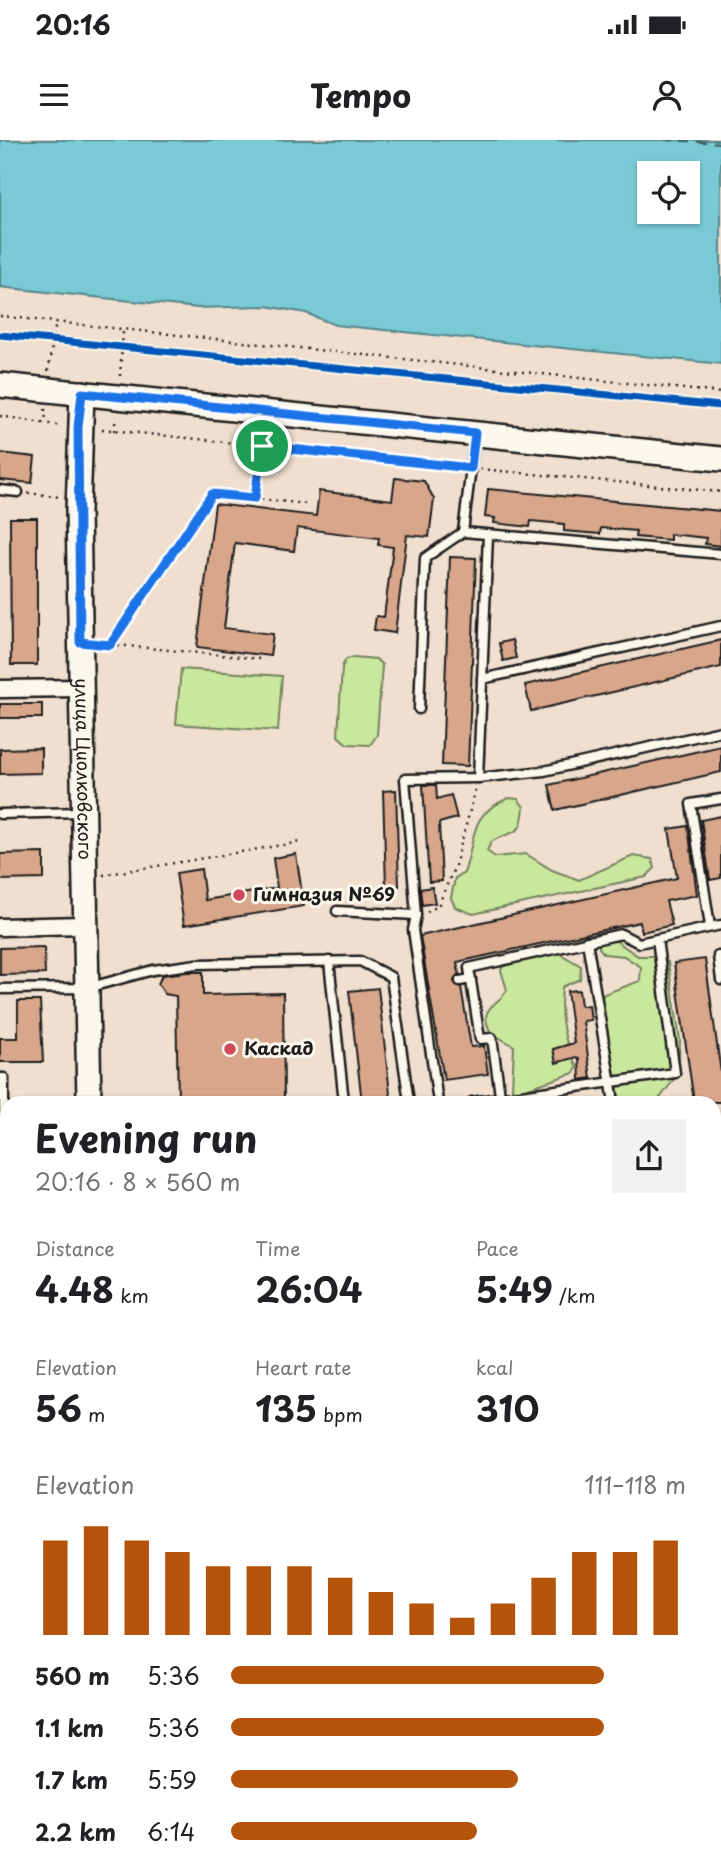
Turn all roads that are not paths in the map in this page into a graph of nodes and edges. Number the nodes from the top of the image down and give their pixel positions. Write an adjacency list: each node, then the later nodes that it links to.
1 (0, 385): 2 (main road)
2 (82, 393): 3 (main road); 12 (main road, улица Циолковского)
3 (475, 433): 4 (main road); 7 (lane)
4 (721, 459)
5 (0, 490): 6 (lane)
6 (18, 492)
7 (463, 533): 8 (lane); 14 (lane)
8 (488, 535): 9 (lane); 11 (lane)
9 (721, 554)
10 (721, 626): 11 (lane)
11 (482, 679): 16 (lane)
12 (80, 688): 13 (street); 18 (main road, улица Циолковского)
13 (0, 690)
14 (419, 709)
15 (721, 731): 16 (lane)
16 (478, 778): 21 (lane)
17 (721, 799): 24 (lane)
18 (82, 812): 19 (lane); 22 (main road, улица Циолковского)
19 (0, 814)
20 (337, 911): 21 (lane)
21 (416, 915): 41 (lane)
22 (85, 925): 25 (street); 33 (main road, улица Циолковского)
23 (721, 925): 24 (lane)
24 (710, 926): 26 (lane)
25 (0, 927)
26 (657, 939): 27 (lane); 36 (lane)
27 (587, 941): 30 (lane); 36 (lane)
28 (718, 956): 31 (lane)
29 (329, 961): 33 (lane); 39 (lane); 40 (lane)
30 (471, 979): 32 (lane); 42 (lane)
31 (721, 980)
32 (460, 981)
33 (87, 988): 34 (lane); 38 (main road, улица Циолковского)
34 (0, 989)
35 (0, 1078): 37 (lane)
36 (610, 1083): 43 (lane); 44 (lane)
37 (4, 1096)
38 (89, 1096)
39 (343, 1096)
40 (408, 1096)
41 (437, 1096)
42 (500, 1096)
43 (527, 1096)
44 (613, 1096)

